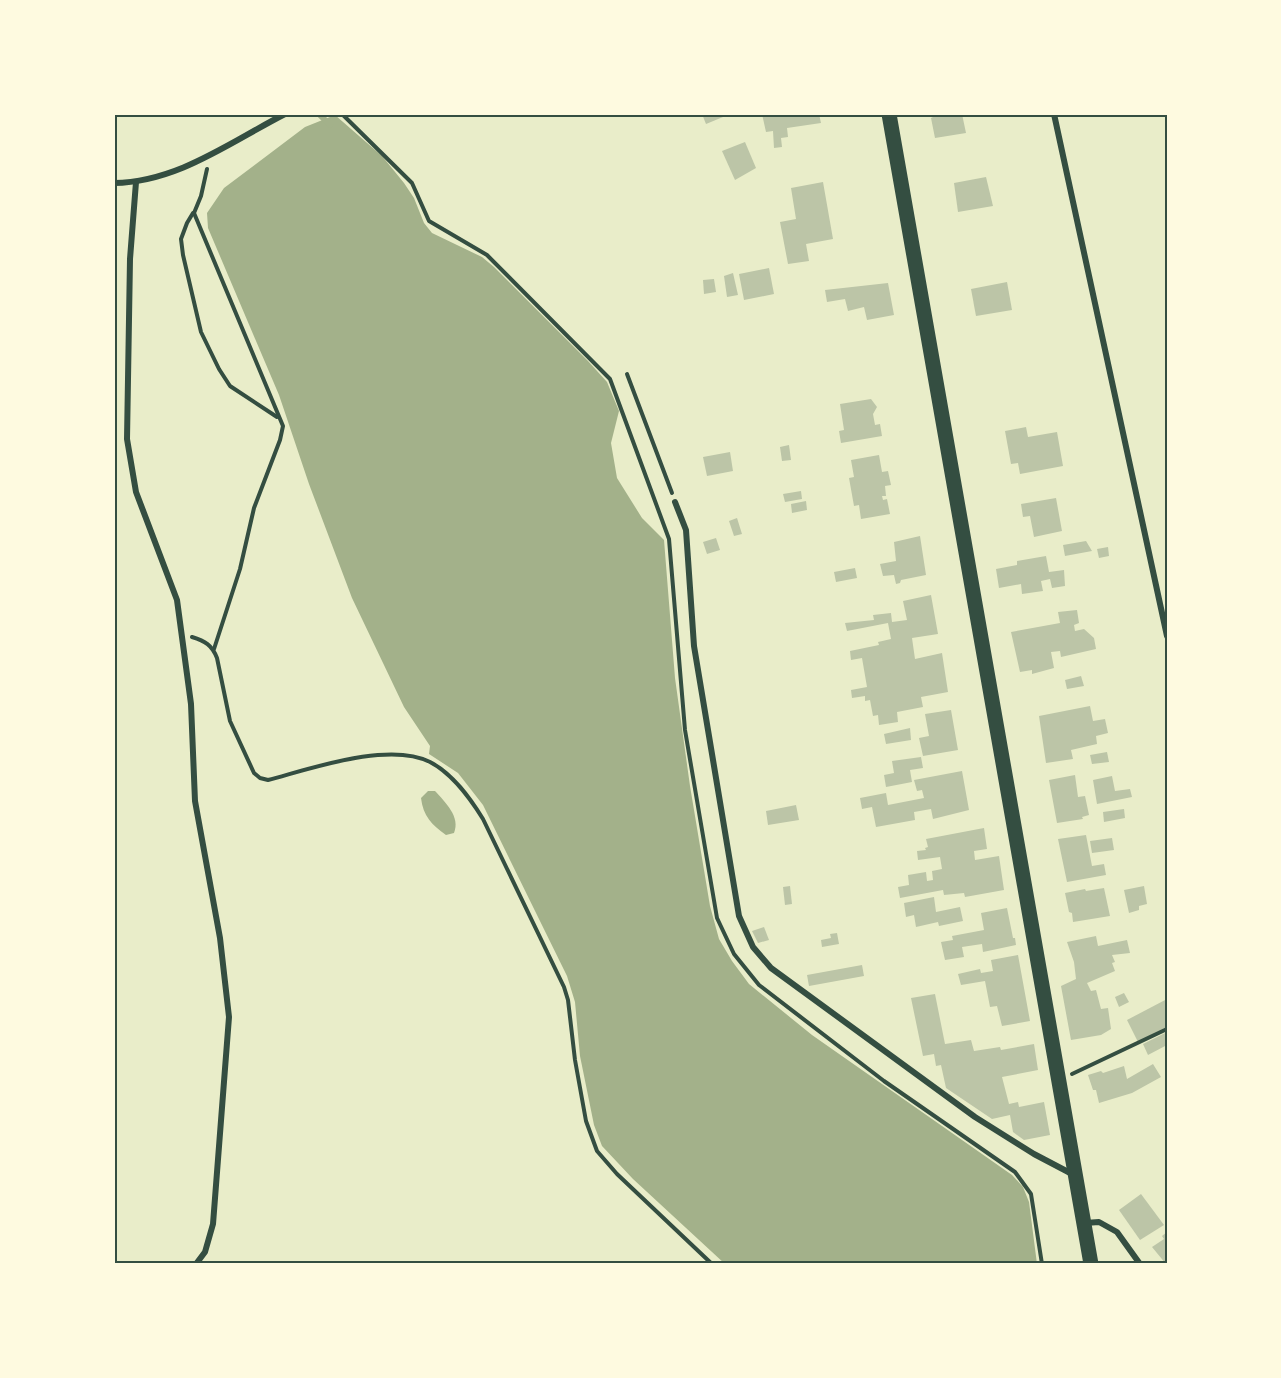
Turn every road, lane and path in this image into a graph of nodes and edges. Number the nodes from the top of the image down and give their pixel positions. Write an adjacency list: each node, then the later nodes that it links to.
1 (285, 114): 4 (street)
2 (889, 114): 15 (main road)
3 (1054, 114): 12 (street)
4 (208, 156): 5 (street); 7 (path)
5 (136, 182): 6 (street); 11 (street)
6 (114, 183)
7 (194, 213): 9 (path); 9 (path)
8 (627, 374): 10 (path)
9 (279, 418): 13 (path)
10 (675, 502): 16 (street)
11 (183, 634): 13 (path); 18 (street)
12 (1167, 636)
13 (214, 650): 19 (path)
14 (1167, 1029): 15 (path)
15 (1058, 1080): 16 (main road)
16 (1075, 1175): 17 (main road)
17 (1083, 1222): 20 (main road); 21 (street)
18 (196, 1264)
19 (712, 1264)
20 (1090, 1264)
21 (1140, 1264)

